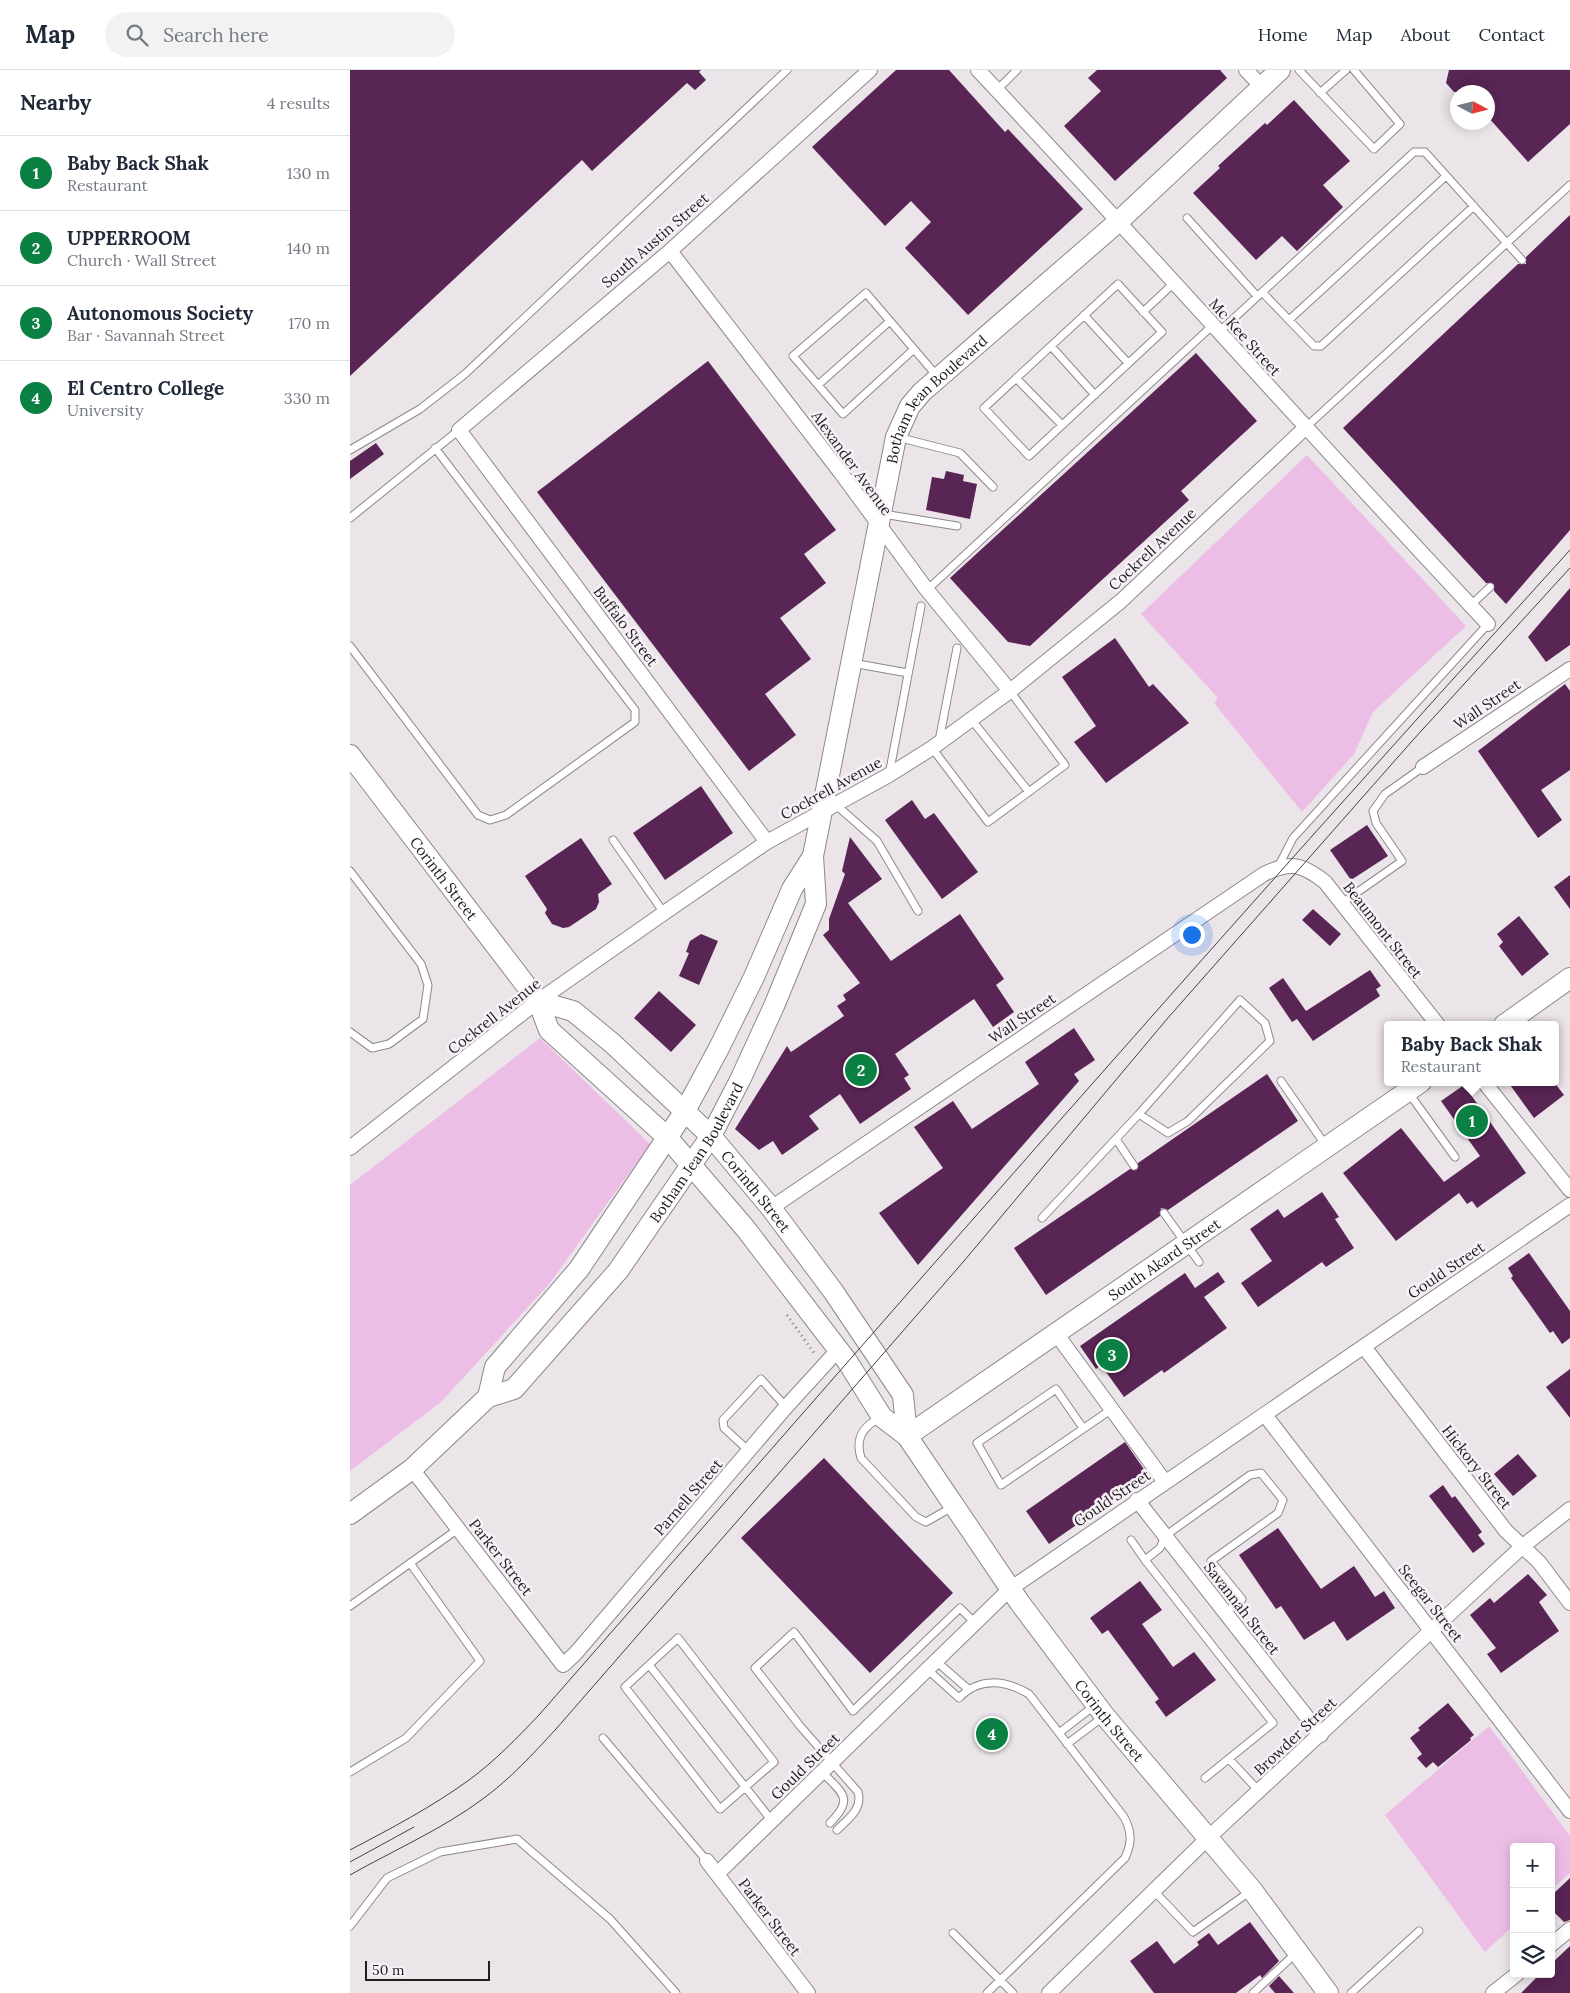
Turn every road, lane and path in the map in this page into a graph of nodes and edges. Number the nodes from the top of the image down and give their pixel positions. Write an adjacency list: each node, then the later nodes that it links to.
1 (787, 70): 40 (lane)
2 (870, 70): 19 (street, South Austin Street)
3 (978, 70): 11 (street, Mc Kee Street)
4 (1018, 70): 11 (lane)
5 (1246, 70): 10 (street)
6 (1280, 70): 10 (main road, Botham Jean Boulevard)
7 (1298, 70): 12 (lane)
8 (1346, 70): 12 (lane)
9 (1354, 70): 12 (lane)
10 (1262, 87): 17 (main road, Botham Jean Boulevard)
11 (997, 90): 17 (street, Mc Kee Street)
12 (1320, 93)
13 (1446, 176): 15 (lane); 22 (lane); 25 (lane)
14 (1570, 185): 18 (lane)
15 (1474, 206): 18 (lane); 25 (lane)
16 (1187, 218): 22 (lane)
17 (1119, 221): 21 (street, Mc Kee Street); 31 (main road, Botham Jean Boulevard)
18 (1508, 242): 20 (lane); 36 (lane)
19 (670, 251): 37 (street, South Austin Street); 43 (street, Alexander Avenue)
20 (1522, 260)
21 (1175, 282): 23 (lane); 27 (street, Mc Kee Street)
22 (1259, 294): 25 (lane); 27 (lane)
23 (1144, 312): 24 (lane); 30 (lane)
24 (1084, 315): 28 (lane); 30 (lane)
25 (1289, 320)
26 (890, 321): 29 (lane); 33 (lane); 33 (lane)
27 (1216, 328): 36 (street, Mc Kee Street); 46 (lane)
28 (1051, 346): 32 (lane); 34 (lane)
29 (914, 349): 31 (lane); 33 (lane)
30 (1128, 363): 34 (lane)
31 (939, 378): 38 (main road, Botham Jean Boulevard)
32 (1016, 378): 35 (lane); 35 (lane)
33 (818, 385)
34 (1095, 395): 35 (lane)
35 (1062, 425)
36 (1305, 428): 47 (street, Mc Kee Street); 55 (street, Cockrell Avenue)
37 (458, 430): 39 (lane); 64 (street, Buffalo Street)
38 (896, 438): 41 (lane); 43 (main road, Botham Jean Boulevard)
39 (435, 448): 42 (lane); 50 (lane)
40 (350, 450)
41 (993, 487)
42 (350, 518)
43 (879, 520): 44 (lane); 46 (street, Alexander Avenue); 52 (main road, Botham Jean Boulevard)
44 (956, 526)
45 (1490, 586): 47 (lane)
46 (927, 590): 55 (street, Alexander Avenue)
47 (1471, 605): 49 (street, Mc Kee Street)
48 (921, 606): 54 (lane)
49 (1488, 624): 67 (lane)
50 (350, 646)
51 (957, 648): 57 (lane)
52 (852, 663): 54 (lane); 62 (main road, Botham Jean Boulevard)
53 (1570, 669): 59 (street, Wall Street)
54 (908, 673): 60 (lane)
55 (1010, 691): 56 (street, Cockrell Avenue); 61 (lane)
56 (970, 719): 57 (street, Cockrell Avenue); 61 (lane)
57 (936, 745): 60 (street, Cockrell Avenue); 61 (lane)
58 (350, 755): 73 (main road, Corinth Street)
59 (1423, 767): 69 (lane)
60 (889, 776): 62 (street, Cockrell Avenue)
61 (1029, 792)
62 (829, 807): 64 (street, Cockrell Avenue); 65 (main road, Botham Jean Boulevard); 70 (lane)
63 (613, 840): 71 (lane)
64 (767, 842): 71 (street, Cockrell Avenue)
65 (814, 856): 80 (main road, Botham Jean Boulevard); 82 (main road, Botham Jean Boulevard)
66 (1295, 866): 67 (street, Wall Street); 69 (street, Beaumont Street)
67 (1278, 867): 92 (street, Wall Street)
68 (350, 871): 76 (lane)
69 (1342, 903): 74 (street, Beaumont Street)
70 (918, 910)
71 (664, 913): 73 (street, Cockrell Avenue)
72 (1570, 978): 75 (main road)
73 (538, 1001): 80 (main road, Corinth Street); 83 (main road, Corinth Street); 86 (street, Cockrell Avenue)
74 (1435, 1021)
75 (1510, 1021)
76 (350, 1032)
77 (1281, 1081): 85 (lane)
78 (1487, 1086): 90 (street)
79 (1414, 1087): 85 (main road, South Akard Street); 87 (lane)
80 (685, 1111): 82 (main road, Corinth Street); 83 (main road, Botham Jean Boulevard)
81 (1139, 1114): 81 (lane); 84 (lane)
82 (711, 1136): 88 (main road, Botham Jean Boulevard); 92 (main road, Corinth Street)
83 (667, 1137): 88 (main road, Corinth Street); 100 (main road, Botham Jean Boulevard)
84 (1116, 1139): 89 (lane); 94 (lane)
85 (1326, 1146): 95 (main road, South Akard Street)
86 (350, 1148)
87 (1455, 1157)
88 (691, 1164): 99 (main road, Corinth Street); 100 (main road, Botham Jean Boulevard)
89 (1134, 1166)
90 (1570, 1190)
91 (1570, 1205): 98 (street, Gould Street)
92 (771, 1208): 106 (main road, Corinth Street)
93 (1164, 1213): 95 (lane)
94 (1042, 1218)
95 (1185, 1244): 96 (lane); 97 (main road, South Akard Street)
96 (1199, 1262)
97 (1055, 1332): 102 (street); 106 (main road, South Akard Street)
98 (1364, 1347): 103 (street, Gould Street); 117 (street, Hickory Street)
99 (838, 1350): 101 (street, Parnell Street); 104 (main road, Corinth Street)
100 (488, 1397): 108 (main road, Botham Jean Boulevard)
101 (786, 1407): 107 (street, Parnell Street); 107 (lane)
102 (1112, 1409): 105 (lane); 109 (street)
103 (1265, 1415): 109 (street, Gould Street); 125 (street, Seegar Street)
104 (882, 1417): 106 (main road, Corinth Street); 111 (lane)
105 (1083, 1428): 105 (lane)
106 (907, 1436): 111 (main road, Corinth Street)
107 (749, 1450): 126 (street, Parnell Street)
108 (412, 1469): 113 (main road, Botham Jean Boulevard); 114 (street, Parker Street)
109 (1165, 1482): 110 (street, Gould Street)
110 (1137, 1500): 115 (street, Savannah Street); 120 (street, Gould Street)
111 (955, 1506): 120 (main road, Corinth Street)
112 (1570, 1509): 117 (street, Browder Street)
113 (350, 1514)
114 (458, 1529): 119 (lane); 126 (street, Parker Street)
115 (1165, 1536): 118 (lane); 123 (street, Savannah Street); 123 (lane)
116 (1131, 1540): 118 (lane)
117 (1523, 1546): 121 (street, Hickory Street); 125 (street, Browder Street)
118 (1145, 1560): 135 (lane)
119 (410, 1564): 122 (lane); 137 (lane)
120 (1010, 1589): 124 (street, Gould Street); 130 (main road, Corinth Street)
121 (1570, 1603)
122 (350, 1606)
123 (1224, 1612): 132 (street, Savannah Street)
124 (975, 1623): 127 (street, Gould Street); 136 (lane)
125 (1432, 1630): 132 (street, Browder Street); 142 (street, Seegar Street)
126 (563, 1665)
127 (932, 1665): 129 (lane); 129 (lane); 136 (street, Gould Street)
128 (650, 1666): 140 (lane); 140 (lane); 140 (lane)
129 (968, 1689): 131 (lane)
130 (1100, 1710): 131 (lane); 134 (lane); 146 (main road, Corinth Street)
131 (1059, 1733): 134 (lane)
132 (1321, 1735): 141 (street, Browder Street)
133 (603, 1738): 147 (lane)
134 (1067, 1744): 158 (lane)
135 (1228, 1759): 139 (lane); 141 (lane)
136 (832, 1762): 138 (street, Gould Street); 145 (lane)
137 (350, 1772)
138 (822, 1772): 143 (street, Gould Street); 144 (lane)
139 (1205, 1778)
140 (746, 1788): 143 (lane)
141 (1259, 1791): 146 (street, Browder Street)
142 (1570, 1811)
143 (772, 1821): 148 (street, Gould Street)
144 (830, 1823)
145 (837, 1830)
146 (1208, 1838): 149 (main road, Corinth Street); 150 (street, Browder Street)
147 (707, 1860): 148 (street, Parker Street)
148 (717, 1874): 160 (street, Parker Street)
149 (1252, 1890): 150 (lane); 156 (main road, Corinth Street)
150 (1154, 1891): 163 (street, Browder Street)
151 (350, 1926): 159 (lane)
152 (1570, 1929): 155 (street)
153 (1420, 1931): 166 (lane)
154 (953, 1932): 158 (lane)
155 (1555, 1942)
156 (1298, 1951): 164 (lane); 165 (main road, Corinth Street)
157 (1512, 1978): 167 (street)
158 (1000, 1980): 161 (lane); 162 (lane)
159 (676, 1993)
160 (808, 1993)
161 (987, 1993)
162 (1013, 1993)
163 (1049, 1993)
164 (1253, 1993)
165 (1328, 1993)
166 (1351, 1993)
167 (1493, 1993)

